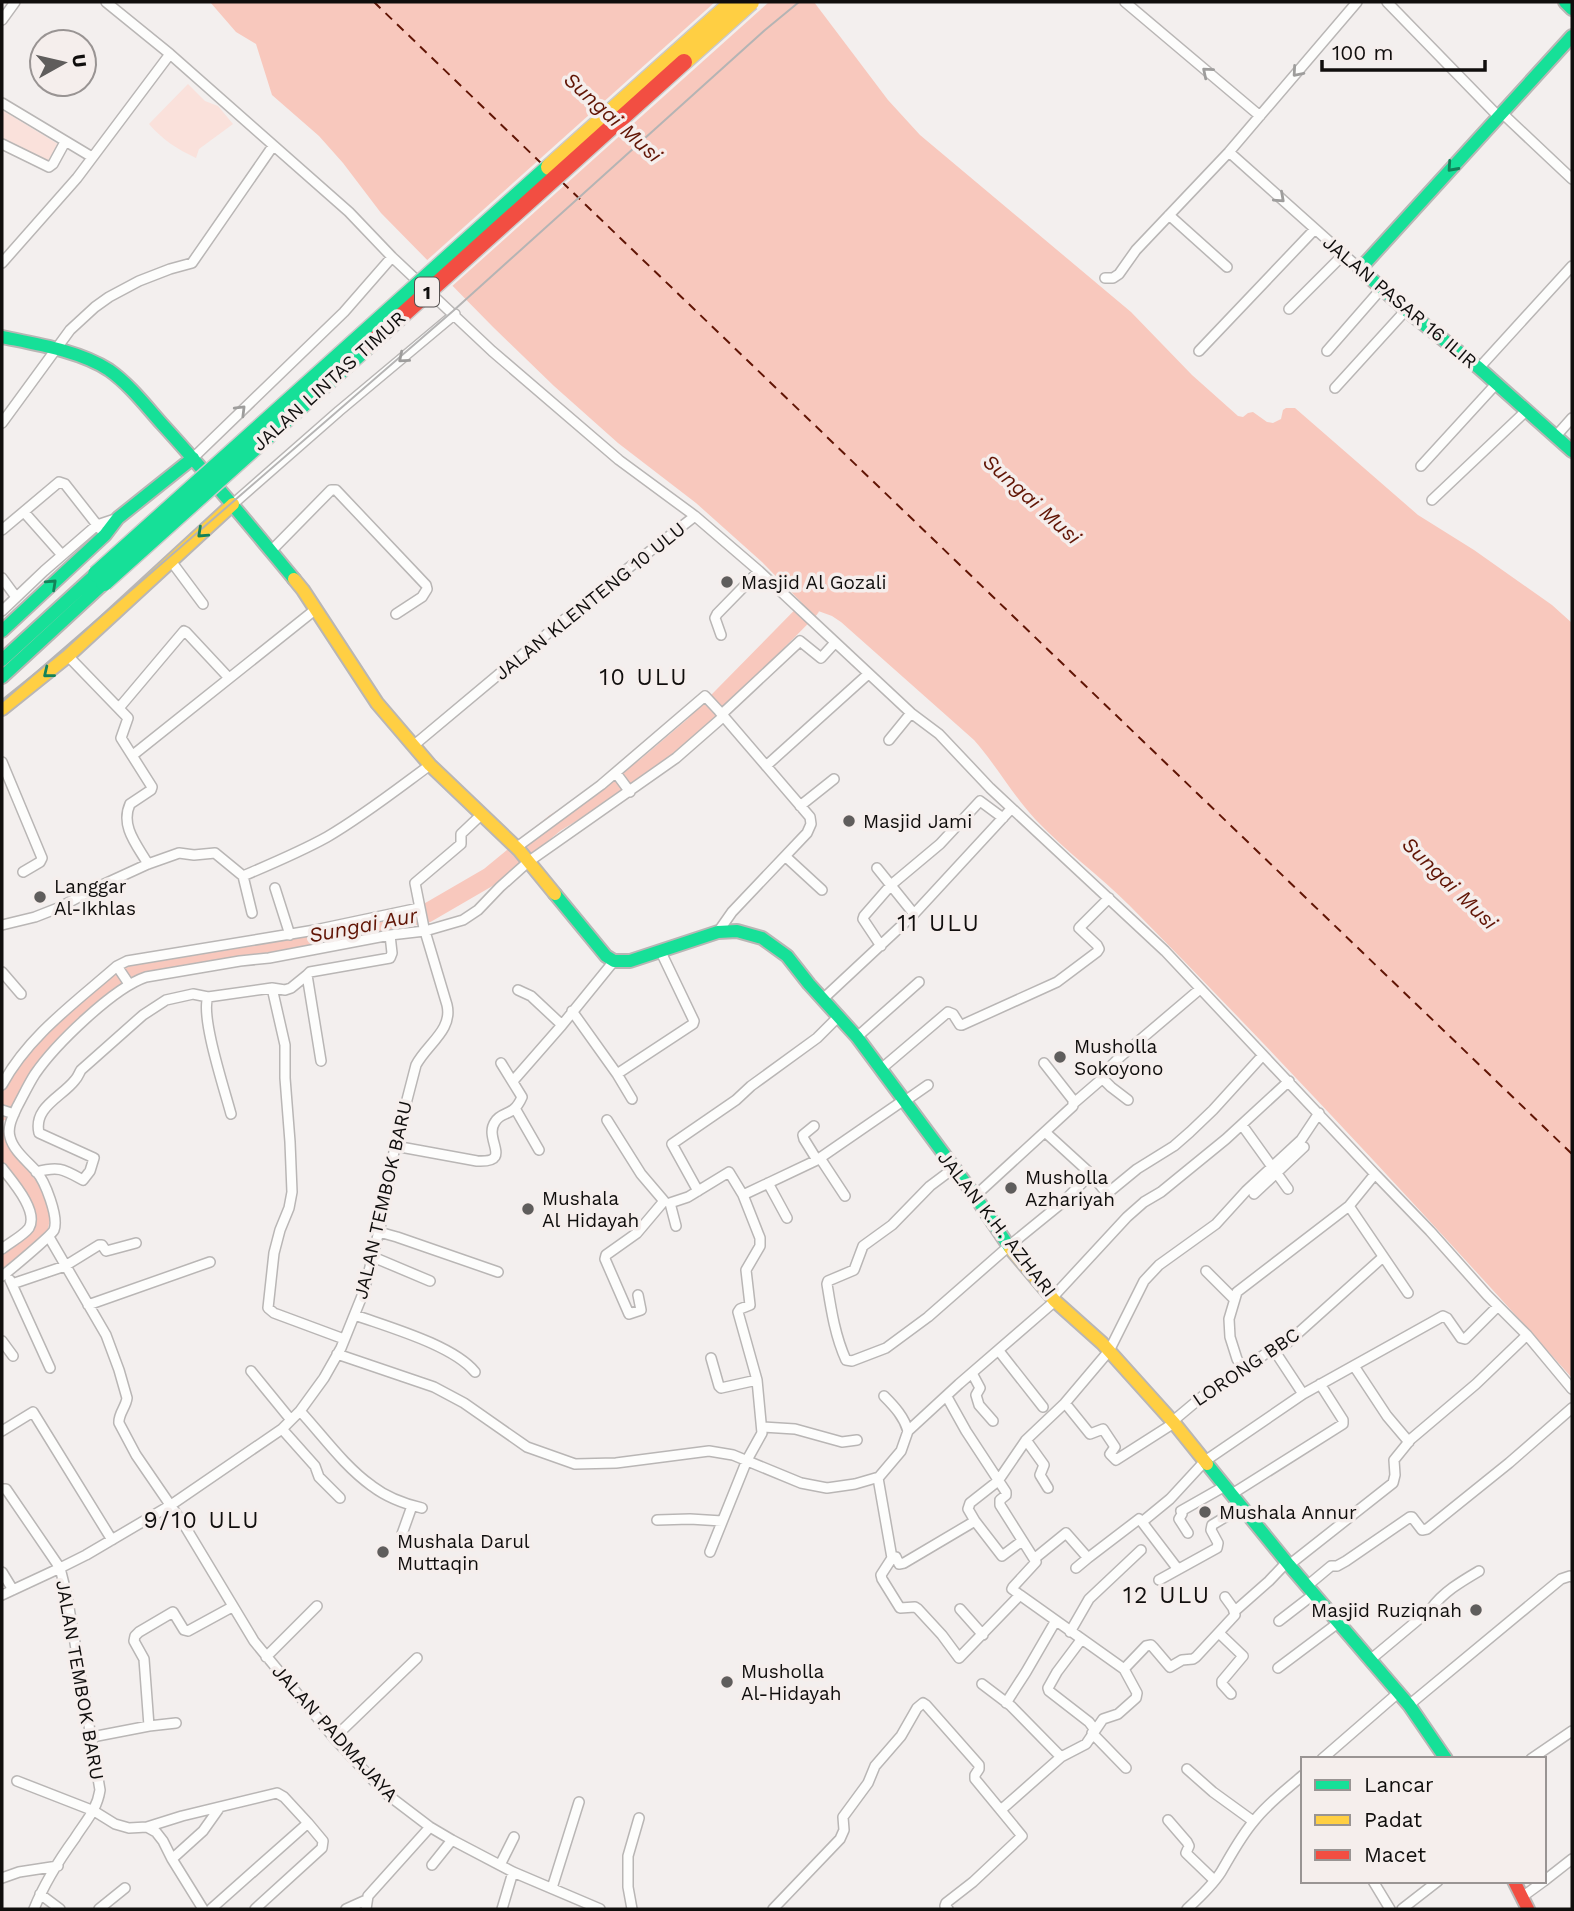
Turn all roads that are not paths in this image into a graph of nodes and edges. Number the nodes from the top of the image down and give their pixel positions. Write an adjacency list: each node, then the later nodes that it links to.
1 (15, 2): 10 (street)
2 (106, 2): 12 (street, JALAN KLENTENG 10 ULU)
3 (733, 2): 60 (main road, JALAN LINTAS TIMUR / 1, bridge)
4 (751, 2): 60 (main road, JALAN LINTAS TIMUR / 1, bridge)
5 (1125, 2): 15 (street, one-way to 5)
6 (1357, 2): 15 (street, one-way to 15)
7 (1387, 2): 14 (street)
8 (1565, 2): 9 (main road)
9 (1572, 9)
10 (2, 20)
11 (1572, 36): 14 (main road)
12 (170, 54): 18 (street, JALAN KLENTENG 10 ULU); 20 (street)
13 (2, 103): 16 (street)
14 (1500, 114): 21 (street); 29 (main road, one-way to 29)
15 (1260, 116): 19 (street)
16 (65, 142): 17 (street); 20 (street)
17 (2, 144)
18 (273, 146): 25 (street, JALAN KLENTENG 10 ULU); 36 (street)
19 (1229, 152): 22 (street); 23 (street, JALAN PASAR 16 ILIR, one-way to 23)
20 (92, 157): 26 (street)
21 (1572, 179)
22 (1169, 215): 28 (street); 30 (street)
23 (1315, 229): 24 (street, JALAN PASAR 16 ILIR); 37 (street)
24 (1343, 254): 29 (street, JALAN PASAR 16 ILIR); 32 (street)
25 (392, 257): 34 (street, JALAN KLENTENG 10 ULU); 47 (street, one-way to 25)
26 (2, 263)
27 (1572, 266): 39 (street)
28 (1227, 267)
29 (1360, 269): 31 (main road, JALAN PASAR 16 ILIR)
30 (1105, 278)
31 (1382, 288): 33 (main road, JALAN PASAR 16 ILIR); 38 (street)
32 (1289, 309)
33 (1406, 310): 39 (main road, JALAN PASAR 16 ILIR); 41 (street)
34 (455, 314): 50 (street, one-way to 50); 52 (street, JALAN KLENTENG 10 ULU)
35 (2, 337): 36 (main road)
36 (57, 349): 44 (street); 47 (main road)
37 (1199, 351)
38 (1327, 351)
39 (1479, 368): 40 (main road, JALAN PASAR 16 ILIR)
40 (1496, 384): 42 (main road, JALAN PASAR 16 ILIR); 48 (street)
41 (1335, 388)
42 (1527, 410): 45 (main road, JALAN PASAR 16 ILIR); 49 (street)
43 (1572, 418): 45 (street)
44 (2, 423)
45 (1556, 436): 46 (main road, JALAN PASAR 16 ILIR)
46 (1572, 451)
47 (193, 458): 50 (main road); 54 (main road)
48 (1421, 466)
49 (1432, 500)
50 (233, 504): 55 (main road); 57 (main road, one-way to 57)
51 (24, 512): 53 (street); 54 (street); 56 (street)
52 (695, 516): 58 (street); 79 (street, JALAN KLENTENG 10 ULU)
53 (2, 530)
54 (101, 530): 56 (street); 66 (main road, one-way to 54)
55 (271, 551): 63 (main road); 65 (street)
56 (62, 555): 61 (street)
57 (171, 561): 62 (street); 69 (main road)
58 (759, 571): 67 (street); 76 (street)
59 (2, 578): 61 (street)
60 (100, 578): 70 (main road, JALAN LINTAS TIMUR / 1); 72 (main road, JALAN LINTAS TIMUR / 1)
61 (16, 597): 64 (street)
62 (203, 604)
63 (316, 609): 73 (street); 79 (main road)
64 (2, 611)
65 (397, 614)
66 (2, 631)
67 (721, 635)
68 (832, 646): 77 (street)
69 (68, 656): 74 (street); 75 (main road, one-way to 75)
70 (2, 660)
71 (866, 676): 83 (street)
72 (2, 677)
73 (229, 678): 74 (street); 80 (street)
74 (119, 708): 80 (street)
75 (2, 709)
76 (911, 713): 78 (street); 88 (street)
77 (722, 714): 83 (street); 84 (street); 86 (street)
78 (889, 740)
79 (413, 746): 82 (main road)
80 (133, 755): 93 (street)
81 (2, 762): 95 (street)
82 (429, 765): 89 (main road); 96 (street)
83 (766, 766): 87 (street)
84 (617, 774): 86 (street); 91 (street)
85 (834, 779): 87 (street)
86 (629, 790): 91 (street)
87 (800, 806): 92 (street)
88 (1011, 808): 90 (street); 100 (street)
89 (481, 815): 91 (main road); 101 (street)
90 (1003, 818): 98 (street); 103 (street)
91 (523, 855): 105 (street); 111 (main road)
92 (785, 856): 99 (street); 106 (street)
93 (148, 864): 96 (street); 104 (street)
94 (877, 868): 98 (street)
95 (23, 872)
96 (243, 876): 102 (street)
97 (275, 888): 107 (street)
98 (894, 888): 103 (street); 109 (street)
99 (822, 890)
100 (1109, 898): 117 (street); 130 (street)
101 (419, 909): 105 (street); 107 (street)
102 (252, 914)
103 (914, 914): 109 (street)
104 (2, 925)
105 (424, 930): 108 (street); 149 (street, JALAN TEMBOK BARU)
106 (718, 932): 110 (main road, JALAN K.H. AZHARI); 121 (main road, JALAN K.H. AZHARI)
107 (290, 935): 113 (street)
108 (390, 935): 113 (street); 114 (street)
109 (881, 946): 121 (street)
110 (660, 950): 111 (main road, JALAN K.H. AZHARI); 131 (street)
111 (614, 961): 122 (street)
112 (2, 972): 119 (street)
113 (122, 974): 135 (street); 142 (street)
114 (307, 975): 116 (street); 127 (street)
115 (919, 982): 125 (street)
116 (272, 988): 120 (street); 192 (street)
117 (1200, 989): 126 (street); 132 (street)
118 (518, 990): 124 (street)
119 (21, 993)
120 (208, 998): 144 (street); 156 (street)
121 (824, 998): 123 (main road, JALAN K.H. AZHARI)
122 (572, 1011): 124 (street); 131 (street)
123 (838, 1017): 125 (main road, JALAN K.H. AZHARI); 161 (street)
124 (562, 1025): 133 (street)
125 (857, 1037): 130 (main road, JALAN K.H. AZHARI)
126 (1263, 1055): 134 (street); 157 (street)
127 (321, 1061)
128 (501, 1063): 133 (street)
129 (1044, 1063): 140 (street)
130 (881, 1069): 138 (main road, JALAN K.H. AZHARI)
131 (617, 1074): 137 (street)
132 (1103, 1078): 139 (street); 140 (street)
133 (513, 1081): 141 (street)
134 (1289, 1081): 143 (street); 146 (street)
135 (2, 1085)
136 (928, 1085): 138 (street)
137 (632, 1099)
138 (905, 1100): 152 (street); 154 (main road, JALAN K.H. AZHARI)
139 (1128, 1100)
140 (1074, 1103): 148 (street)
141 (516, 1110): 149 (street); 151 (street)
142 (8, 1112): 156 (street)
143 (1319, 1113): 155 (street); 158 (street)
144 (231, 1114)
145 (607, 1120): 166 (street)
146 (1242, 1125): 155 (street); 186 (street)
147 (814, 1126): 152 (street)
148 (1045, 1132): 157 (street); 165 (street)
149 (398, 1147): 170 (street, JALAN TEMBOK BARU)
150 (1304, 1147): 155 (street)
151 (539, 1150)
152 (818, 1159): 159 (street); 164 (street)
153 (2, 1168): 174 (street)
154 (954, 1168): 165 (main road, JALAN K.H. AZHARI); 173 (street)
155 (1274, 1170): 160 (street); 162 (street); 196 (street)
156 (36, 1172): 171 (street)
157 (1091, 1174): 173 (street)
158 (1375, 1174): 167 (street); 189 (street)
159 (768, 1183): 163 (street); 168 (street)
160 (1288, 1189)
161 (698, 1191): 163 (street); 166 (street)
162 (1254, 1194)
163 (743, 1195): 206 (street)
164 (845, 1196)
165 (975, 1196): 173 (main road, JALAN K.H. AZHARI)
166 (667, 1202): 169 (street); 185 (street)
167 (1349, 1206): 176 (street); 187 (street)
168 (787, 1218)
169 (676, 1226)
170 (382, 1233): 175 (street, JALAN TEMBOK BARU); 180 (street)
171 (49, 1237): 178 (street); 181 (street)
172 (136, 1243): 178 (street)
173 (1009, 1246): 186 (main road, JALAN K.H. AZHARI)
174 (2, 1249)
175 (373, 1257): 182 (street); 190 (street, JALAN TEMBOK BARU)
176 (1383, 1258): 184 (street); 195 (street, LORONG BBC)
177 (210, 1262): 188 (street)
178 (65, 1266): 183 (street); 188 (street)
179 (1206, 1270): 187 (street)
180 (498, 1272)
181 (4, 1274): 183 (street)
182 (430, 1281)
183 (12, 1284): 201 (street)
184 (1408, 1293)
185 (638, 1295)
186 (1054, 1299): 194 (street); 196 (main road, JALAN K.H. AZHARI)
187 (1234, 1299): 202 (street)
188 (88, 1305): 234 (street, JALAN PADMAJAYA)
189 (1498, 1306): 191 (street); 200 (street)
190 (355, 1315): 192 (street, JALAN TEMBOK BARU); 204 (street)
191 (1527, 1335): 208 (street); 225 (street)
192 (344, 1339): 197 (street, JALAN TEMBOK BARU)
193 (2, 1341): 198 (street)
194 (999, 1350): 205 (street); 213 (street)
195 (1274, 1350): 202 (street, LORONG BBC); 209 (street)
196 (1109, 1351): 212 (street); 218 (main road, JALAN K.H. AZHARI)
197 (337, 1354): 215 (street, JALAN TEMBOK BARU); 226 (street)
198 (13, 1356)
199 (711, 1358): 206 (street)
200 (1354, 1366): 207 (street); 225 (street)
201 (50, 1368)
202 (1244, 1370): 218 (street, LORONG BBC)
203 (251, 1371): 216 (street)
204 (475, 1372)
205 (972, 1373): 211 (street); 217 (street)
206 (757, 1380): 219 (street)
207 (1320, 1384): 209 (street); 232 (street)
208 (1572, 1389)
209 (1303, 1394): 227 (street)
210 (884, 1396): 222 (street)
211 (947, 1396): 222 (street); 229 (street)
212 (1065, 1403): 218 (street, LORONG BBC); 224 (street)
213 (1043, 1407)
214 (1572, 1408): 257 (street)
215 (300, 1411): 216 (street, JALAN TEMBOK BARU); 240 (street)
216 (291, 1420): 220 (street, JALAN TEMBOK BARU)
217 (993, 1421)
218 (1173, 1422): 227 (main road, JALAN K.H. AZHARI)
219 (763, 1427): 223 (street); 226 (street)
220 (282, 1429): 233 (street); 234 (street, JALAN TEMBOK BARU)
221 (2, 1431): 241 (street)
222 (908, 1431): 228 (street)
223 (857, 1440)
224 (1026, 1440): 229 (street); 230 (street)
225 (1409, 1442): 248 (street)
226 (748, 1461): 228 (street); 236 (street)
227 (1208, 1465): 232 (main road, JALAN K.H. AZHARI); 238 (street)
228 (878, 1478): 245 (street)
229 (998, 1481): 237 (street); 242 (street)
230 (1048, 1488)
231 (2, 1489): 249 (street)
232 (1233, 1496): 239 (street); 248 (main road, JALAN K.H. AZHARI); 251 (street)
233 (340, 1498)
234 (171, 1505): 241 (street, JALAN TEMBOK BARU); 261 (street, JALAN PADMAJAYA)
235 (657, 1520): 236 (street)
236 (722, 1521): 244 (street)
237 (975, 1521): 242 (street); 245 (street)
238 (1142, 1522): 246 (street); 251 (street)
239 (1188, 1532)
240 (402, 1534)
241 (112, 1540): 249 (street, JALAN TEMBOK BARU)
242 (1022, 1541): 247 (street)
243 (1142, 1550): 268 (street)
244 (710, 1552)
245 (892, 1558): 270 (street)
246 (1088, 1558): 247 (street); 250 (street)
247 (1034, 1559): 259 (street)
248 (1288, 1564): 257 (main road, JALAN K.H. AZHARI); 264 (street)
249 (60, 1568): 256 (street); 285 (street, JALAN TEMBOK BARU)
250 (1076, 1568)
251 (1177, 1568): 255 (street)
252 (1479, 1570): 274 (street)
253 (2, 1572): 256 (street)
254 (1572, 1577): 279 (street)
255 (1159, 1580)
256 (13, 1590): 258 (street)
257 (1310, 1590): 265 (street); 267 (main road, JALAN K.H. AZHARI)
258 (2, 1595)
259 (1020, 1595): 266 (street); 270 (street)
260 (1225, 1597): 264 (street)
261 (232, 1606): 272 (street, JALAN PADMAJAYA); 282 (street)
262 (317, 1606): 272 (street)
263 (960, 1609): 270 (street)
264 (1235, 1611): 269 (street)
265 (1279, 1621)
266 (1055, 1622): 268 (street); 280 (street)
267 (1338, 1622): 274 (main road, JALAN K.H. AZHARI); 275 (street)
268 (1070, 1632): 271 (street)
269 (1219, 1633): 276 (street); 278 (street)
270 (983, 1635)
271 (1081, 1640): 276 (street); 283 (street)
272 (266, 1657): 286 (street, JALAN PADMAJAYA)
273 (417, 1658): 286 (street)
274 (1370, 1660): 279 (main road, JALAN K.H. AZHARI)
275 (1278, 1668)
276 (1124, 1669): 283 (street)
277 (982, 1684): 280 (street)
278 (1231, 1694)
279 (1404, 1699): 288 (street); 289 (main road, JALAN K.H. AZHARI)
280 (1006, 1703): 287 (street)
281 (176, 1723): 282 (street)
282 (149, 1726): 285 (street)
283 (1094, 1731): 287 (street); 291 (street)
284 (1572, 1731): 290 (street)
285 (92, 1737): 298 (street, JALAN TEMBOK BARU)
286 (334, 1738): 304 (street, JALAN PADMAJAYA)
287 (1062, 1757): 297 (street)
288 (1325, 1757)
289 (1445, 1757)
290 (1534, 1757)
291 (1126, 1768)
292 (1187, 1769): 301 (street)
293 (1301, 1777): 301 (street)
294 (17, 1781): 298 (street)
295 (579, 1802): 321 (street)
296 (220, 1807): 302 (street); 303 (street); 307 (street)
297 (1002, 1809): 335 (street); 336 (street)
298 (94, 1811): 303 (street); 311 (street, JALAN TEMBOK BARU)
299 (639, 1818): 334 (street)
300 (1168, 1820): 315 (street)
301 (1253, 1821): 315 (street)
302 (308, 1824): 329 (street); 330 (street)
303 (147, 1827): 307 (street)
304 (430, 1827): 306 (street, JALAN PADMAJAYA); 324 (street)
305 (514, 1837): 310 (street)
306 (452, 1840): 309 (street); 310 (street, JALAN PADMAJAYA)
307 (172, 1859): 328 (street)
308 (1572, 1859): 314 (street)
309 (432, 1865)
310 (500, 1865): 312 (street, JALAN PADMAJAYA)
311 (58, 1866): 313 (street); 322 (street, JALAN TEMBOK BARU)
312 (513, 1872): 321 (street, JALAN PADMAJAYA); 332 (street)
313 (2, 1878)
314 (1546, 1879)
315 (1214, 1880): 337 (street)
316 (1374, 1883): 338 (street)
317 (1435, 1883): 339 (street)
318 (1515, 1883): 323 (main road)
319 (1542, 1883): 323 (street)
320 (125, 1888): 327 (street)
321 (552, 1888): 333 (street, JALAN PADMAJAYA)
322 (40, 1894): 325 (street, JALAN TEMBOK BARU); 326 (street)
323 (1525, 1903)
324 (366, 1904): 331 (street)
325 (34, 1909)
326 (60, 1909)
327 (99, 1909)
328 (203, 1909)
329 (211, 1909)
330 (255, 1909)
331 (346, 1909)
332 (502, 1909)
333 (600, 1909)
334 (632, 1909)
335 (773, 1909)
336 (948, 1909)
337 (1187, 1909)
338 (1390, 1909)
339 (1402, 1909)

